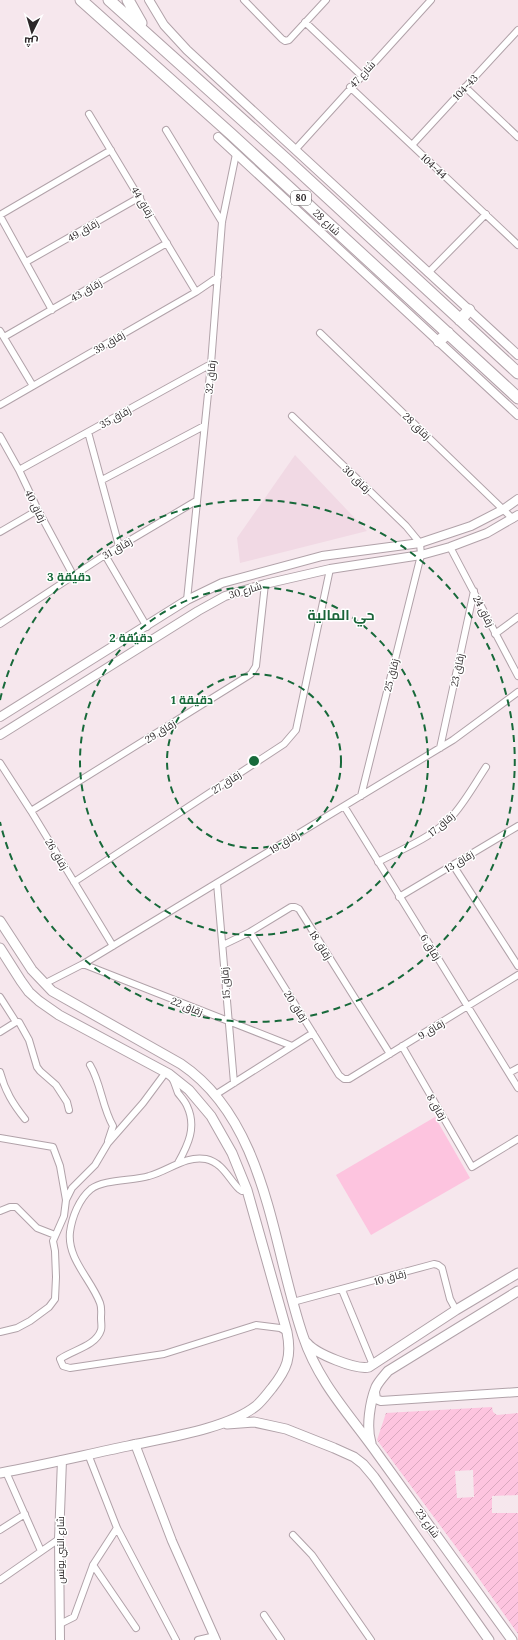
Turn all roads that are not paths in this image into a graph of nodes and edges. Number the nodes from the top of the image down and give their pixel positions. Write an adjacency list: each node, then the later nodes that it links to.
1 (81, 0): 16 (highway, شارع 28 / 80)
2 (109, 0): 10 (highway, شارع 28 / 80)
3 (128, 0): 10 (highway)
4 (149, 0): 21 (main road)
5 (244, 0): 8 (street)
6 (326, 0): 8 (street)
7 (431, 0): 11 (street, شارع 47)
8 (305, 22): 11 (street)
9 (518, 30): 13 (street, 104-43)
10 (162, 48): 35 (highway, شارع 28 / 80)
11 (361, 75): 12 (street, شارع 47)
12 (350, 87): 19 (street, 104-44); 21 (street, شارع 47)
13 (465, 87): 17 (street); 19 (street, 104-43)
14 (90, 114): 20 (street, زقاق 44)
15 (166, 130): 26 (street)
16 (231, 134): 18 (highway); 38 (highway, شارع 28 / 80)
17 (518, 137)
18 (220, 139): 22 (main road)
19 (412, 145): 24 (street, 104-44)
20 (112, 150): 23 (street, زقاق 44); 25 (street)
21 (294, 150): 30 (main road)
22 (236, 154): 26 (street, زقاق 32); 40 (main road)
23 (140, 197): 27 (street, زقاق 44); 29 (street, زقاق 49)
24 (486, 214): 28 (street, 104-44); 30 (street)
25 (0, 216): 29 (street)
26 (222, 222): 31 (street, زقاق 32)
27 (167, 243): 32 (street, زقاق 44); 33 (street, زقاق 43)
28 (518, 245)
29 (26, 262): 33 (street)
30 (428, 273): 34 (main road)
31 (218, 277): 32 (street, زقاق 39); 42 (street, زقاق 32)
32 (196, 292): 44 (street, زقاق 39)
33 (52, 310): 39 (street, زقاق 43)
34 (469, 310): 35 (highway); 41 (main road)
35 (460, 320): 43 (highway, شارع 28 / 80)
36 (0, 331): 39 (street)
37 (320, 333): 56 (street, زقاق 28)
38 (448, 333): 40 (highway); 45 (highway, شارع 28 / 80)
39 (4, 337): 44 (street)
40 (439, 341): 47 (main road)
41 (518, 355)
42 (211, 364): 49 (street, زقاق 32); 50 (street, زقاق 35)
43 (518, 373)
44 (33, 386): 46 (street, زقاق 39)
45 (518, 398)
46 (0, 405)
47 (518, 415)
48 (292, 416): 60 (street, زقاق 30)
49 (204, 426): 53 (street); 55 (street, زقاق 32)
50 (88, 432): 52 (street, زقاق 35); 53 (street)
51 (0, 436): 52 (street, زقاق 40)
52 (19, 470): 57 (street, زقاق 40)
53 (102, 480): 61 (street)
54 (518, 499): 56 (main road, شارع 30)
55 (196, 501): 61 (street, زقاق 31); 69 (street, زقاق 32)
56 (504, 509): 58 (street, زقاق 28); 60 (main road, شارع 30)
57 (38, 510): 59 (street); 66 (street, زقاق 40)
58 (516, 517): 62 (main road, شارع 30)
59 (0, 532)
60 (420, 543): 64 (street, زقاق 25); 69 (main road, شارع 30)
61 (120, 546): 63 (street, زقاق 31)
62 (450, 547): 64 (main road, شارع 30); 68 (street, زقاق 24)
63 (105, 555): 66 (street, زقاق 31); 72 (street)
64 (421, 555): 65 (main road, شارع 30); 81 (street, زقاق 25)
65 (330, 569): 67 (main road, شارع 30); 87 (street, زقاق 27)
66 (73, 575): 71 (street, زقاق 31)
67 (265, 584): 77 (main road, شارع 30); 83 (street, زقاق 29)
68 (474, 591): 73 (street, زقاق 24); 78 (street, زقاق 23)
69 (187, 600): 72 (main road, شارع 30)
70 (518, 618): 73 (street)
71 (0, 624)
72 (147, 627): 76 (main road, شارع 30)
73 (496, 634): 74 (street, زقاق 24)
74 (518, 676)
75 (518, 692): 78 (street, زقاق 19)
76 (0, 717)
77 (0, 735)
78 (440, 748): 81 (street, زقاق 19)
79 (0, 763): 83 (street, زقاق 26)
80 (486, 767): 85 (street, زقاق 17)
81 (361, 796): 82 (street, زقاق 19)
82 (344, 806): 85 (street, زقاق 6); 88 (street, زقاق 19)
83 (31, 811): 87 (street, زقاق 26)
84 (518, 826): 86 (street, زقاق 13)
85 (378, 862): 89 (street, زقاق 6)
86 (453, 865): 89 (street, زقاق 13); 96 (street)
87 (74, 882): 93 (street, زقاق 26)
88 (217, 883): 92 (street, زقاق 15); 93 (street, زقاق 19)
89 (399, 896): 100 (street, زقاق 6)
90 (0, 921): 98 (main road, شارع 23)
91 (250, 932): 92 (street, زقاق 18); 104 (street, زقاق 20); 107 (street, زقاق 18)
92 (223, 945): 102 (street, زقاق 15)
93 (113, 946): 95 (street, زقاق 19)
94 (0, 948): 111 (main road)
95 (83, 964): 98 (street, زقاق 19); 102 (street, زقاق 22)
96 (518, 966)
97 (518, 975): 100 (street, زقاق 9)
98 (44, 984): 116 (main road, شارع 23)
99 (0, 997): 101 (street)
100 (467, 1006): 106 (street, زقاق 9); 112 (street, زقاق 6)
101 (16, 1022): 103 (street); 117 (street)
102 (228, 1022): 105 (street, زقاق 22); 114 (street, زقاق 15)
103 (0, 1032)
104 (313, 1033): 105 (street); 113 (street, زقاق 20)
105 (292, 1046): 114 (street)
106 (402, 1046): 107 (street, زقاق 9); 120 (street, زقاق 8)
107 (390, 1054): 113 (street, زقاق 9)
108 (90, 1065): 121 (street)
109 (518, 1068): 112 (street)
110 (0, 1072): 118 (street)
111 (167, 1073): 121 (street); 122 (street); 124 (main road)
112 (509, 1073): 115 (street, زقاق 6)
113 (344, 1079)
114 (234, 1082): 116 (street)
115 (518, 1088)
116 (215, 1095): 123 (main road, شارع 23)
117 (69, 1110)
118 (24, 1119)
119 (0, 1138): 125 (street)
120 (518, 1139)
121 (108, 1143): 125 (street)
122 (178, 1163): 124 (street); 134 (street)
123 (262, 1184): 124 (main road); 131 (main road, شارع 23)
124 (247, 1190): 134 (main road)
125 (66, 1200): 127 (street)
126 (0, 1211): 127 (street)
127 (55, 1235): 133 (street)
128 (518, 1274): 132 (main road)
129 (342, 1290): 131 (street, زقاق 10); 132 (street, زقاق 10); 136 (street)
130 (518, 1291): 137 (main road)
131 (293, 1302): 135 (main road, شارع 23)
132 (456, 1310): 136 (main road)
133 (0, 1332)
134 (287, 1332): 139 (main road)
135 (303, 1336): 136 (main road); 141 (main road, شارع 23)
136 (373, 1365)
137 (375, 1392): 138 (main road); 141 (main road)
138 (518, 1392)
139 (212, 1427): 140 (main road); 162 (main road, شارع 23)
140 (135, 1444): 142 (main road); 156 (main road)
141 (374, 1448): 163 (main road, شارع 23)
142 (88, 1454): 143 (main road); 146 (street)
143 (62, 1460): 144 (main road); 149 (main road, شارع النبي يونس)
144 (3, 1473): 145 (street)
145 (25, 1514): 147 (street); 150 (street)
146 (117, 1528): 151 (street); 158 (street)
147 (0, 1530)
148 (293, 1535): 161 (street)
149 (59, 1539): 150 (street); 154 (main road, شارع النبي يونس)
150 (41, 1551): 152 (street)
151 (93, 1565): 154 (street); 155 (street)
152 (0, 1580)
153 (264, 1615): 160 (street)
154 (60, 1624): 157 (main road, شارع النبي يونس)
155 (136, 1628)
156 (215, 1638): 159 (street)
157 (60, 1640)
158 (176, 1640)
159 (198, 1640)
160 (281, 1640)
161 (371, 1640)
162 (489, 1640)
163 (512, 1640)

